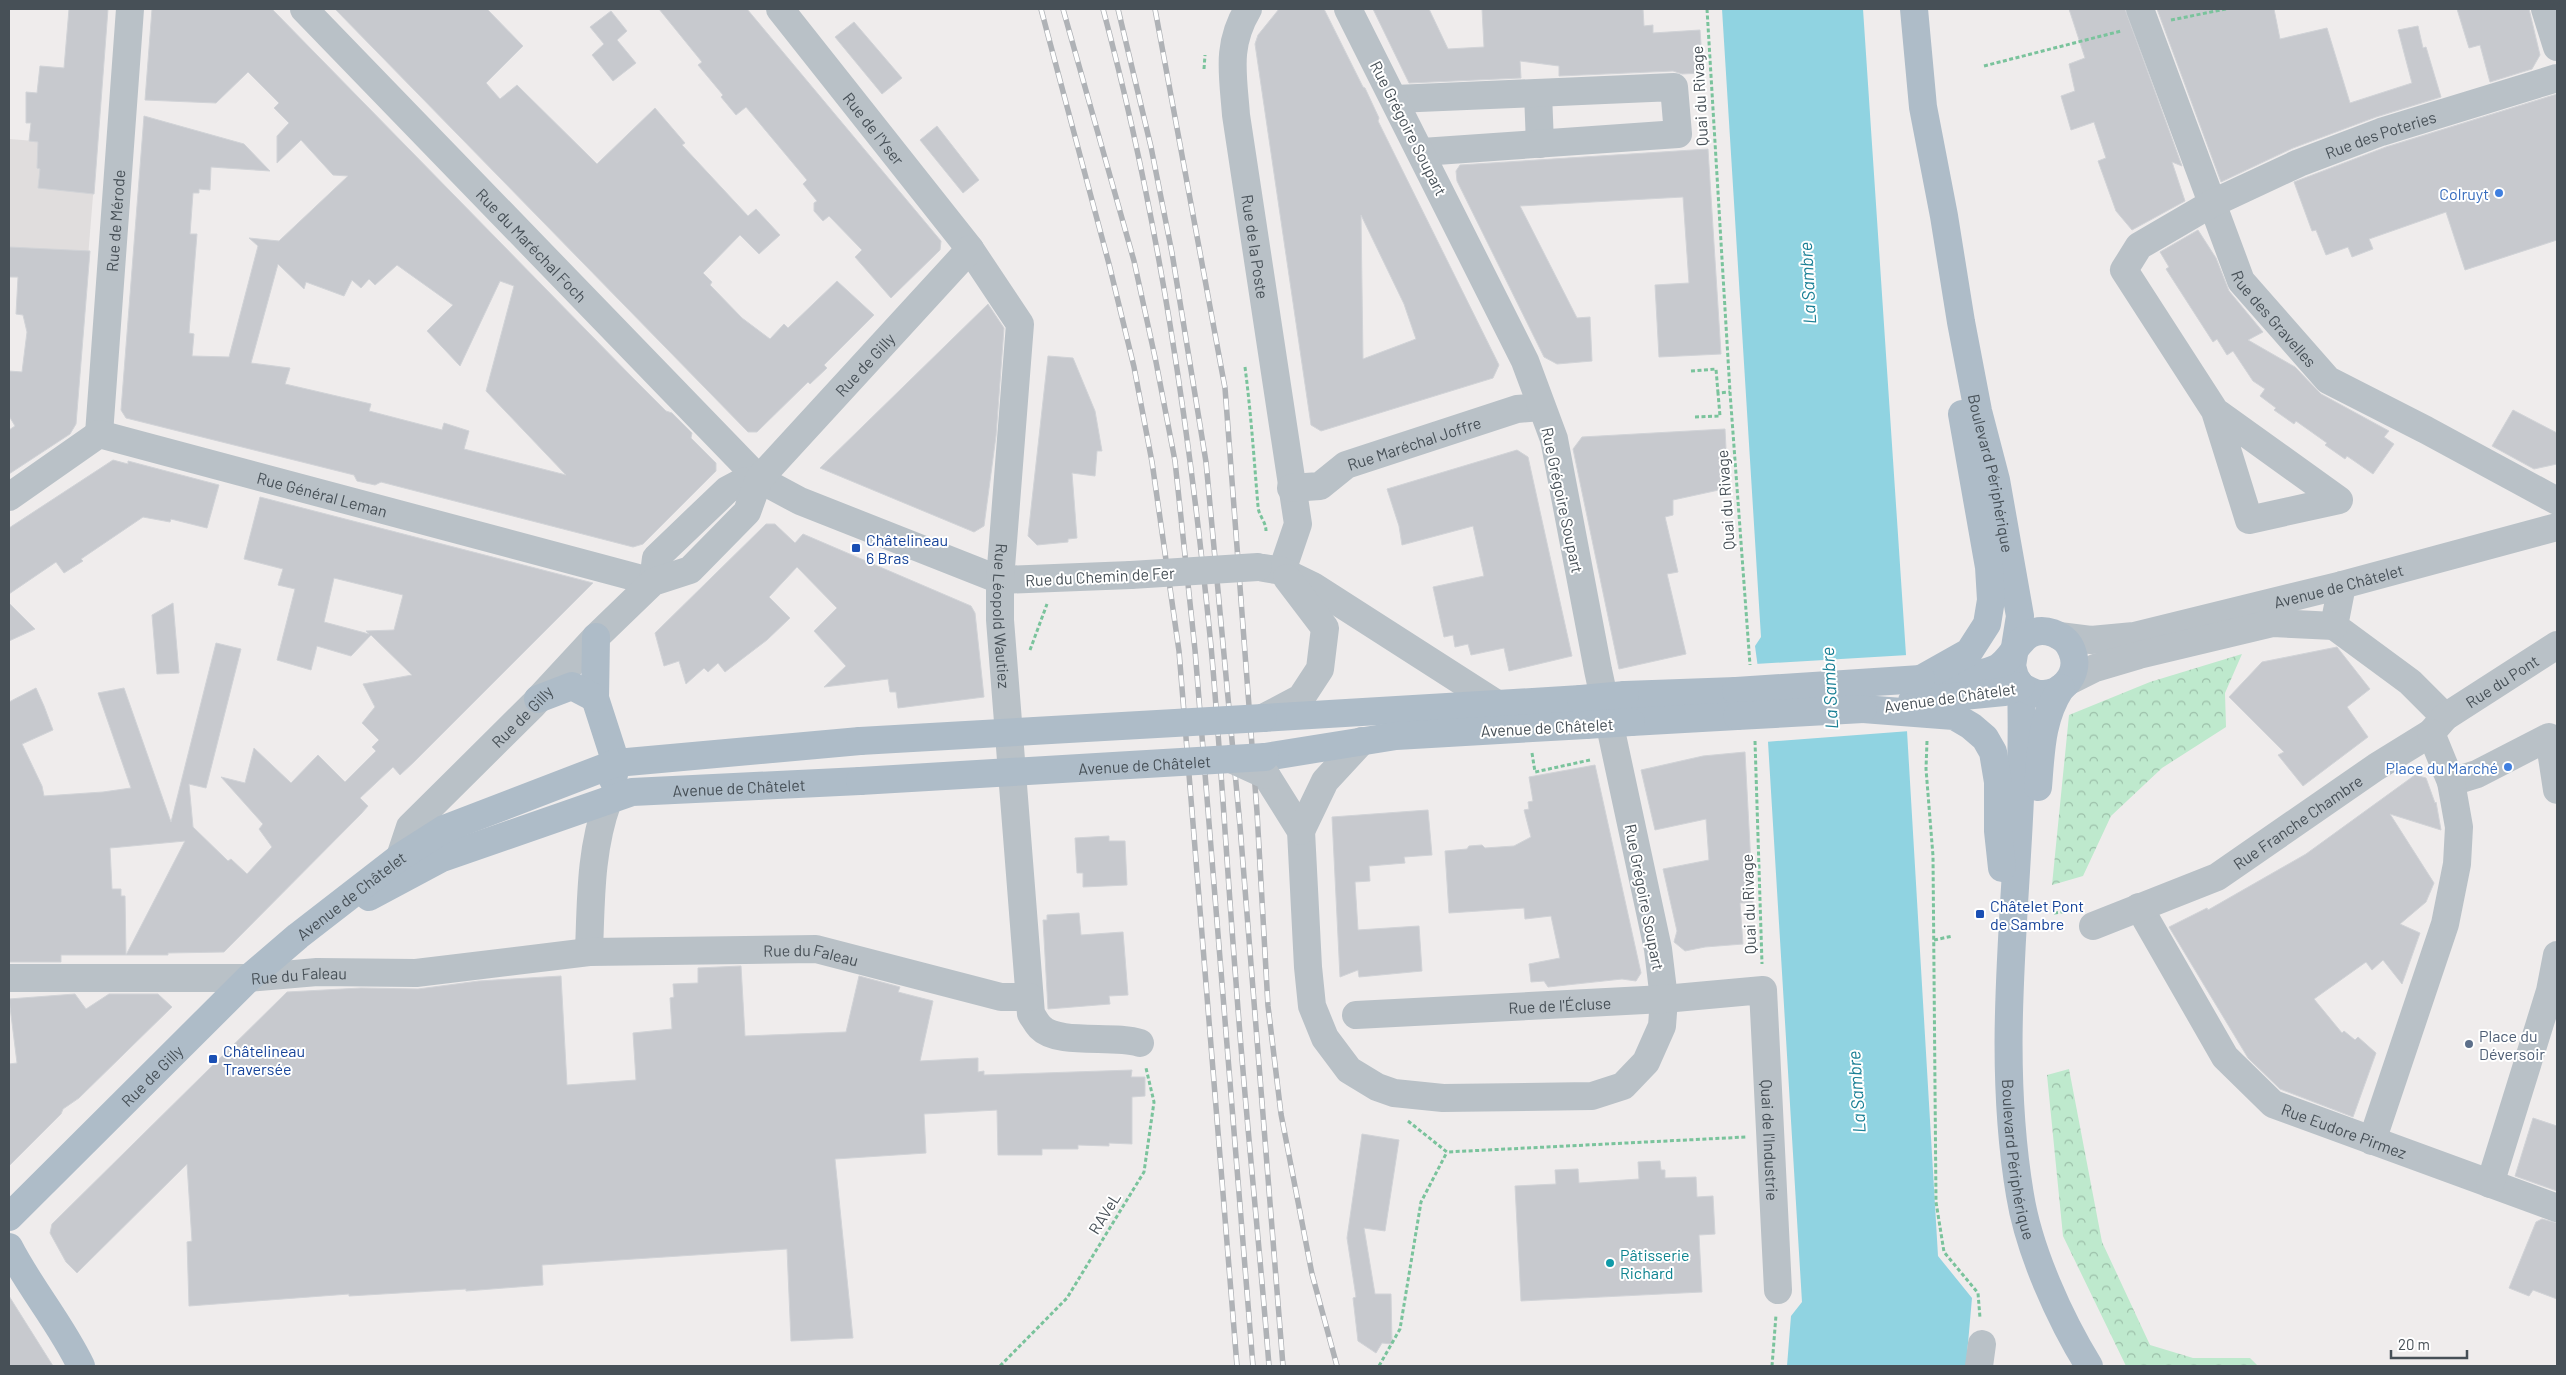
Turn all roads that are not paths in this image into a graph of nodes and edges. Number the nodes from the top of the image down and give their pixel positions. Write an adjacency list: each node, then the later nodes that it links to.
1 (130, 9): 20 (street, Rue de Mérode)
2 (304, 9): 21 (street, Rue du Maréchal Foch)
3 (780, 9): 17 (street, Rue de l'Yser)
4 (1248, 9): 22 (street, Rue de la Poste)
5 (1348, 9): 12 (street, Rue Grégoire Soupart)
6 (1914, 9): 13 (main road, Boulevard Périphérique)
7 (2545, 9): 9 (street)
8 (2143, 17): 16 (street, Rue des Gravelles)
9 (2557, 47)
10 (2557, 78): 16 (street, Rue des Poteries)
11 (1538, 93): 12 (street); 14 (street); 14 (street)
12 (1395, 99): 15 (street, Rue Grégoire Soupart)
13 (1923, 107): 34 (main road, Boulevard Périphérique); 37 (main road)
14 (1540, 144): 15 (street)
15 (1422, 152): 18 (street, Rue Grégoire Soupart)
16 (2211, 204): 19 (street, Rue des Poteries); 24 (street, Rue des Gravelles)
17 (970, 249): 21 (street, Rue de Gilly); 27 (street, Rue Léopold Wautiez)
18 (1541, 407): 22 (street, Rue Maréchal Joffre); 62 (street, Rue Grégoire Soupart)
19 (2215, 411): 19 (street)
20 (100, 434): 23 (street); 28 (street, Rue Général Leman)
21 (759, 479): 27 (street, Rue du Chemin de Fer); 28 (street, Rue de Gilly)
22 (1292, 488): 26 (street, Rue de la Poste)
23 (9, 497)
24 (2557, 501)
25 (2557, 526): 29 (street, Avenue de Châtelet)
26 (1270, 569): 27 (street, Rue du Chemin de Fer, bridge); 40 (street); 42 (street)
27 (1000, 580): 61 (street, Rue Léopold Wautiez)
28 (653, 582): 32 (street, Rue de Gilly)
29 (2342, 585): 30 (street); 31 (street, Avenue de Châtelet)
30 (2334, 626): 35 (street, Avenue de Châtelet); 43 (street)
31 (2059, 636): 34 (main road, Avenue de Châtelet); 35 (main road)
32 (596, 637): 38 (main road); 39 (street, Rue de Gilly)
33 (2557, 645): 43 (street, Rue du Pont)
34 (2016, 647): 36 (main road, Boulevard Périphérique); 37 (main road, Avenue de Châtelet)
35 (2065, 684): 36 (main road, Avenue de Châtelet); 55 (main road, Boulevard Périphérique)
36 (2021, 686): 37 (main road, Avenue de Châtelet); 55 (main road, Boulevard Périphérique)
37 (1922, 697): 41 (main road, Avenue de Châtelet, bridge); 41 (main road, Avenue de Châtelet, bridge); 55 (main road)
38 (595, 698): 39 (main road); 45 (main road)
39 (538, 699): 51 (street, Rue de Gilly)
40 (1497, 704): 41 (main road, Avenue de Châtelet, bridge); 42 (main road, Avenue de Châtelet)
41 (1743, 714): 44 (main road, Avenue de Châtelet, bridge)
42 (1263, 718): 45 (main road, Avenue de Châtelet, bridge)
43 (2438, 725): 47 (street); 52 (street, Rue Franche Chambre)
44 (1362, 741): 46 (main road, Avenue de Châtelet); 50 (street)
45 (616, 763): 49 (main road); 51 (main road, Avenue de Châtelet)
46 (1265, 766): 49 (main road, Avenue de Châtelet, bridge); 50 (street)
47 (2451, 782): 48 (street); 65 (street)
48 (2557, 790)
49 (608, 801): 54 (main road, Avenue de Châtelet); 56 (street)
50 (1301, 831): 62 (street, Rue Grégoire Soupart)
51 (400, 857): 54 (main road, Avenue de Châtelet)
52 (2139, 907): 53 (street, Rue Franche Chambre); 65 (street, Rue Eudore Pirmez)
53 (2093, 926)
54 (298, 936): 59 (main road, Rue de Gilly)
55 (2011, 939): 72 (main road, Boulevard Périphérique)
56 (588, 952): 59 (street, Rue du Faleau); 61 (street, Rue du Faleau)
57 (2557, 955): 66 (street)
58 (9, 978): 59 (street, Rue du Faleau)
59 (249, 978): 68 (main road, Rue de Gilly)
60 (1763, 990): 62 (street, Rue de l'Écluse); 70 (street, Quai de l'Industrie)
61 (1028, 997): 64 (street, Rue Léopold Wautiez)
62 (1664, 999): 63 (street, Rue de l'Écluse)
63 (1356, 1015)
64 (1140, 1043)
65 (2372, 1141): 66 (street, Rue Eudore Pirmez)
66 (2490, 1184): 67 (street, Rue Eudore Pirmez)
67 (2557, 1208)
68 (9, 1217)
69 (9, 1247): 71 (main road)
70 (1778, 1290)
71 (81, 1366)
72 (2089, 1366)

